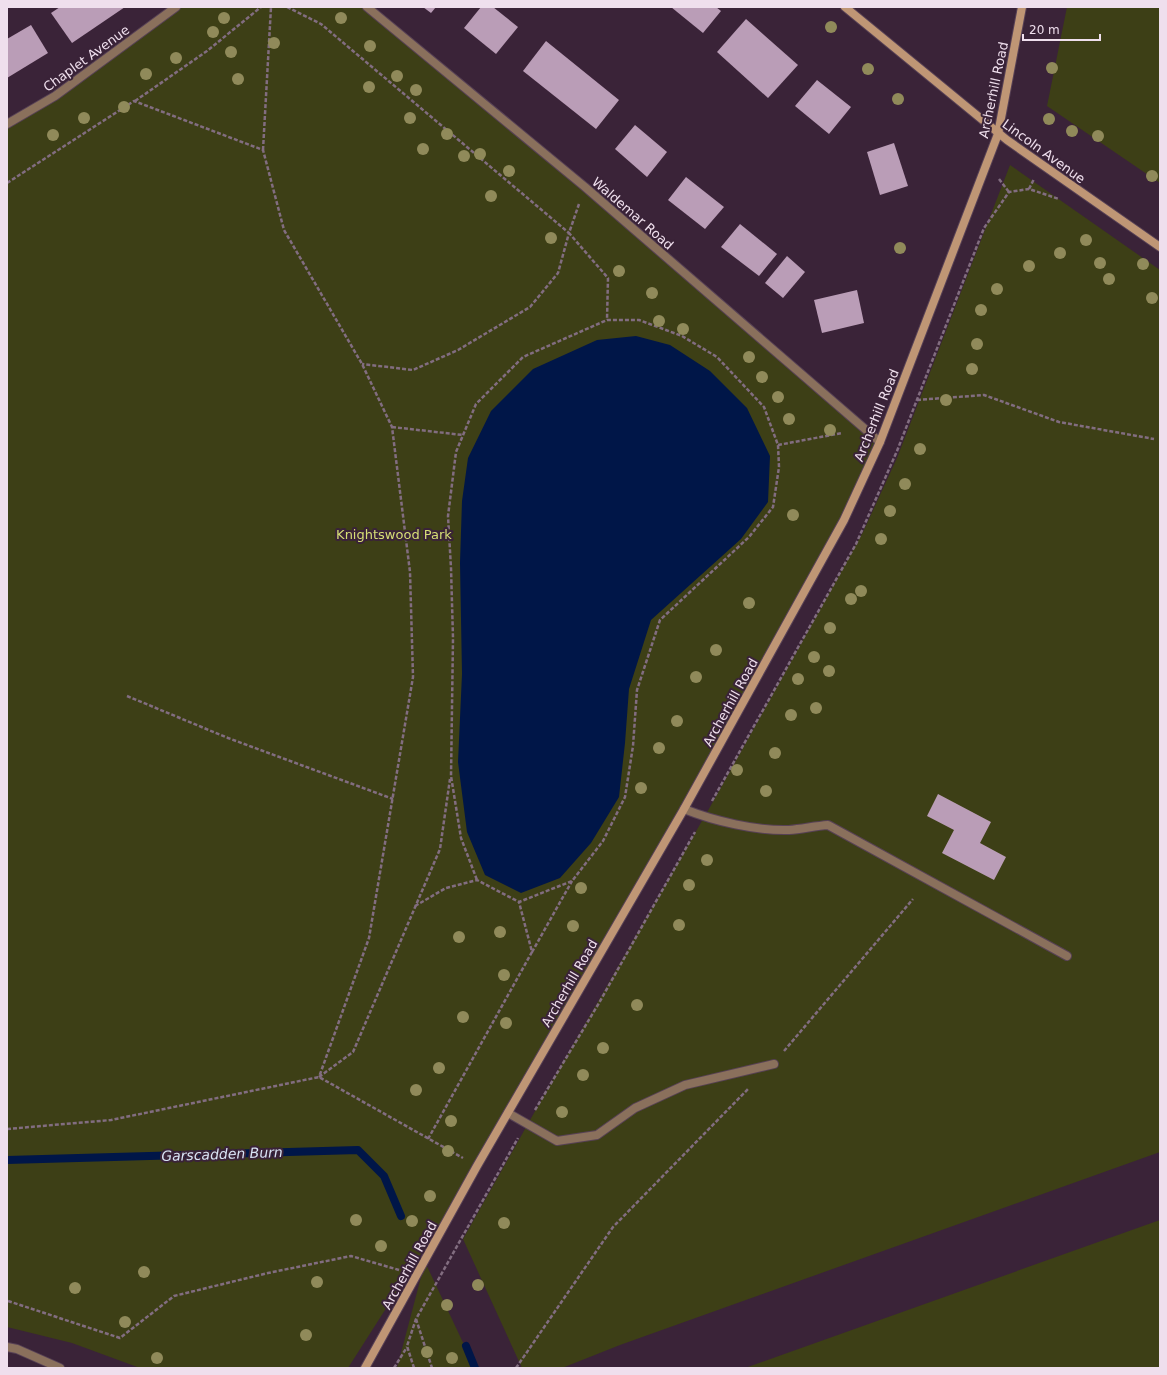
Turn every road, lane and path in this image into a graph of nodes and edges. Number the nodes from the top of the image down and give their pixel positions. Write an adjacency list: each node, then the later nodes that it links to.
1 (176, 7): 9 (street, Chaplet Avenue)
2 (261, 7): 8 (path)
3 (271, 7): 11 (path)
4 (287, 7): 15 (path)
5 (367, 7): 13 (street, Waldemar Road)
6 (845, 7): 10 (street, Lincoln Avenue)
7 (1022, 7): 10 (street, Archerhill Road)
8 (134, 101): 11 (path); 12 (path)
9 (7, 124)
10 (998, 134): 16 (street, Lincoln Avenue); 20 (street, Archerhill Road)
11 (263, 150): 18 (path)
12 (7, 183)
13 (585, 187): 15 (path); 22 (street, Waldemar Road)
14 (1062, 200): 19 (path)
15 (569, 233): 17 (path); 18 (path)
16 (1160, 247)
17 (607, 320): 23 (path); 26 (path)
18 (362, 364): 21 (path)
19 (917, 400): 20 (path); 24 (path); 31 (path)
20 (895, 402): 25 (street, Archerhill Road)
21 (392, 427): 23 (path); 29 (path)
22 (864, 429): 25 (street, Waldemar Road); 26 (path)
23 (463, 435): 28 (path)
24 (1154, 439)
25 (880, 442): 30 (street, Archerhill Road)
26 (778, 445): 33 (path)
27 (127, 696): 29 (path)
28 (451, 776): 32 (path); 36 (path)
29 (393, 799): 40 (path)
30 (684, 809): 31 (street); 42 (street, Archerhill Road)
31 (703, 817): 38 (street); 43 (path)
32 (477, 880): 35 (path); 36 (path)
33 (572, 881): 35 (path); 37 (path)
34 (913, 899): 39 (path)
35 (519, 902): 37 (path)
36 (415, 906): 40 (path)
37 (532, 952): 45 (path)
38 (1067, 956)
39 (774, 1064): 43 (street)
40 (319, 1077): 44 (path); 45 (path)
41 (752, 1086): 58 (path)
42 (508, 1113): 43 (street); 46 (street, Archerhill Road)
43 (527, 1124): 50 (path)
44 (7, 1129)
45 (428, 1139): 46 (path)
46 (477, 1166): 47 (street, Archerhill Road)
47 (418, 1275): 48 (path); 54 (street, Archerhill Road)
48 (8, 1301): 49 (path)
49 (7, 1305)
50 (416, 1319): 51 (path); 57 (path)
51 (407, 1346): 55 (path); 56 (path)
52 (7, 1347): 53 (street)
53 (60, 1368)
54 (365, 1368)
55 (394, 1368)
56 (414, 1368)
57 (432, 1368)
58 (516, 1368)

